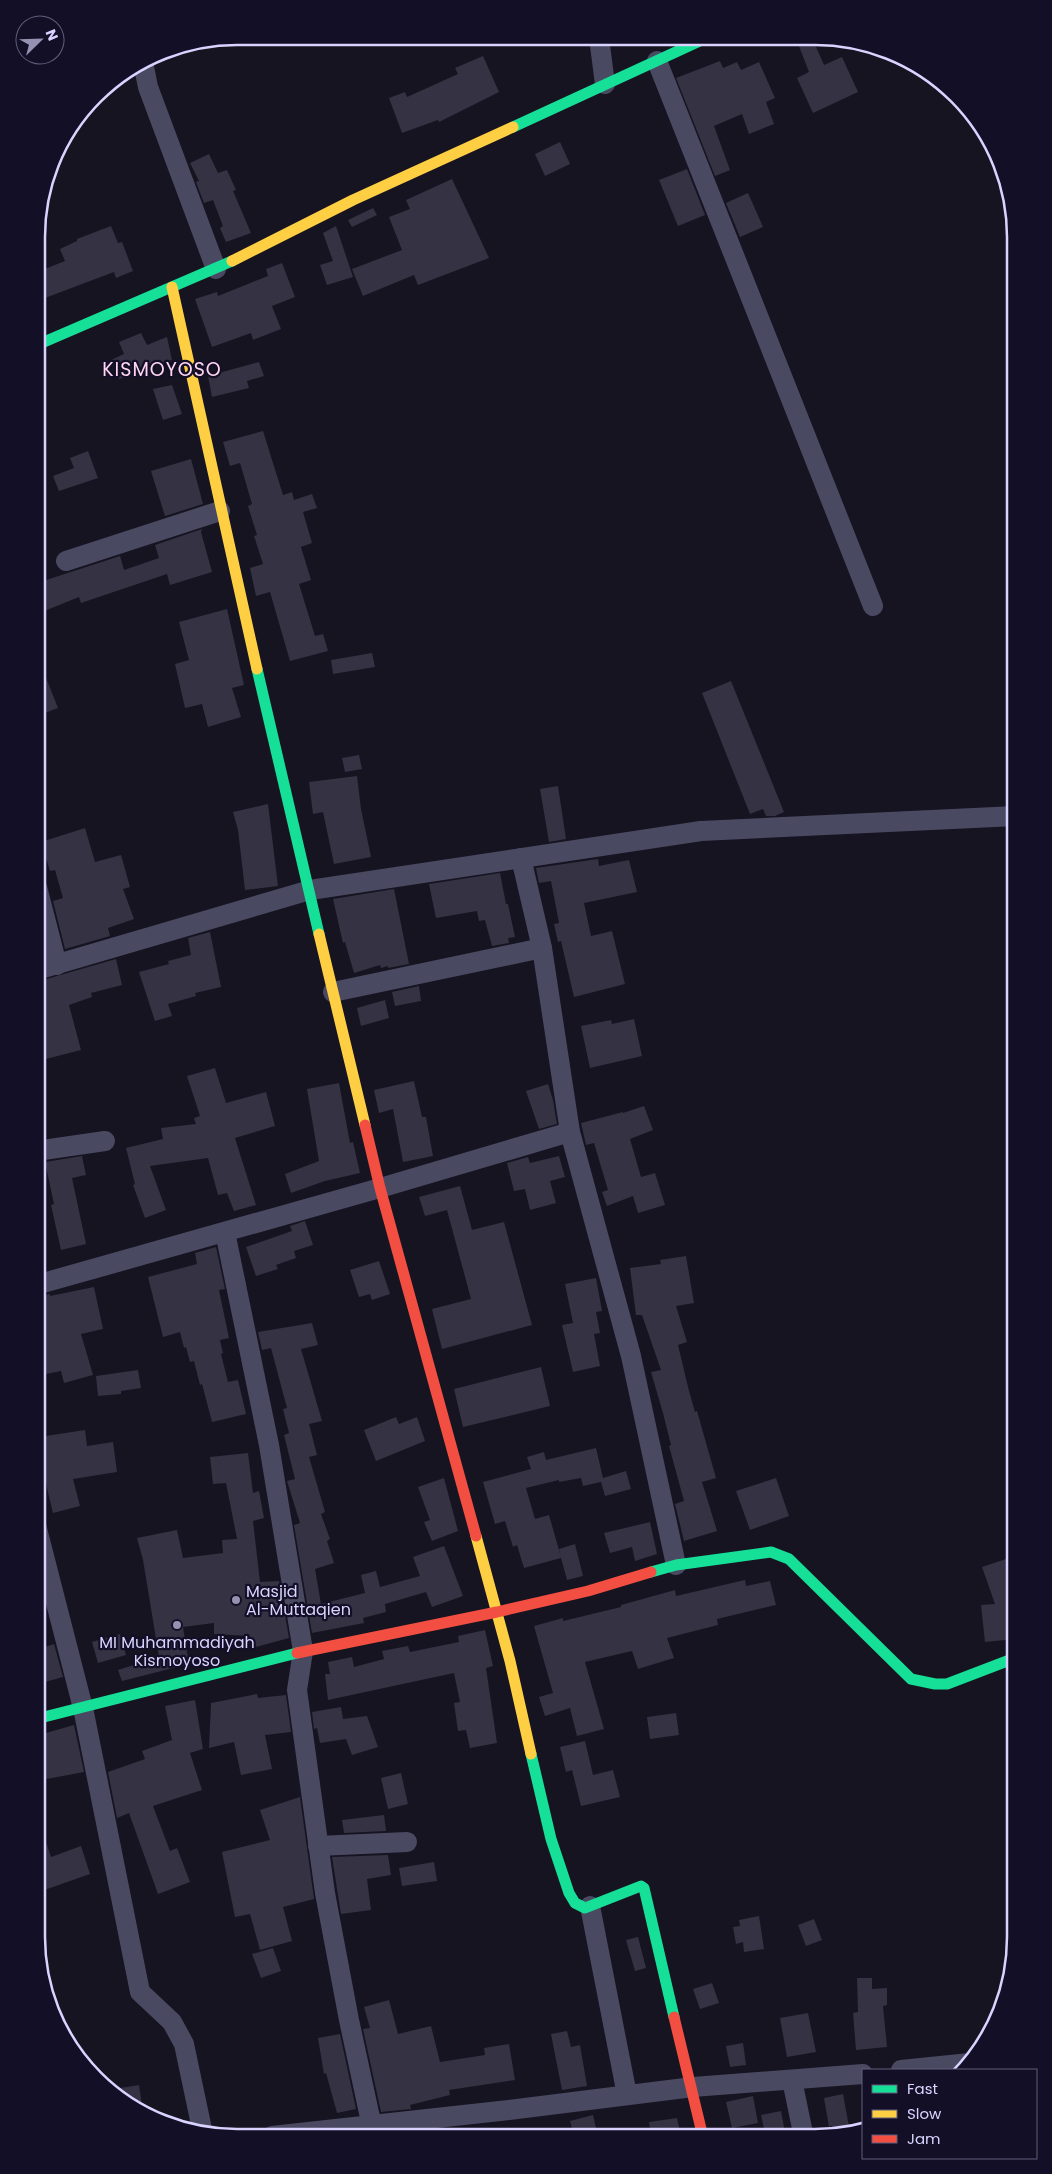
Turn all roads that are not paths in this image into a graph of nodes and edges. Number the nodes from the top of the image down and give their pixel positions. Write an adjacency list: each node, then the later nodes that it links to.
1 (600, 45): 5 (street)
2 (691, 45): 3 (street)
3 (658, 60): 5 (street); 11 (street)
4 (144, 69): 6 (street)
5 (605, 84): 6 (street)
6 (216, 269): 7 (street)
7 (172, 287): 8 (street); 9 (street)
8 (45, 342)
9 (220, 511): 10 (street); 14 (street)
10 (66, 561)
11 (873, 606)
12 (1007, 816): 13 (street)
13 (521, 858): 14 (street); 16 (street)
14 (310, 890): 17 (street); 19 (street)
15 (45, 922): 17 (street)
16 (542, 948): 19 (street); 20 (street)
17 (56, 965): 18 (street)
18 (45, 968)
19 (333, 992): 23 (street)
20 (570, 1132): 23 (street); 27 (street)
21 (104, 1141): 22 (street)
22 (45, 1151)
23 (380, 1188): 24 (street); 28 (street)
24 (225, 1232): 25 (street); 29 (street)
25 (45, 1282)
26 (45, 1560): 31 (street)
27 (676, 1565): 28 (street); 30 (street)
28 (497, 1612): 29 (street); 35 (street)
29 (303, 1650): 31 (street); 34 (street)
30 (1007, 1661)
31 (83, 1708): 32 (street); 42 (street)
32 (45, 1717)
33 (407, 1842): 34 (street)
34 (318, 1846): 43 (street)
35 (590, 1906): 40 (street); 41 (street)
36 (958, 2064): 37 (street)
37 (911, 2069)
38 (862, 2074): 39 (street)
39 (792, 2080): 40 (street); 46 (street)
40 (693, 2087): 41 (street); 45 (street)
41 (626, 2095): 44 (street)
42 (201, 2125)
43 (373, 2129)
44 (387, 2129)
45 (701, 2129)
46 (802, 2129)

